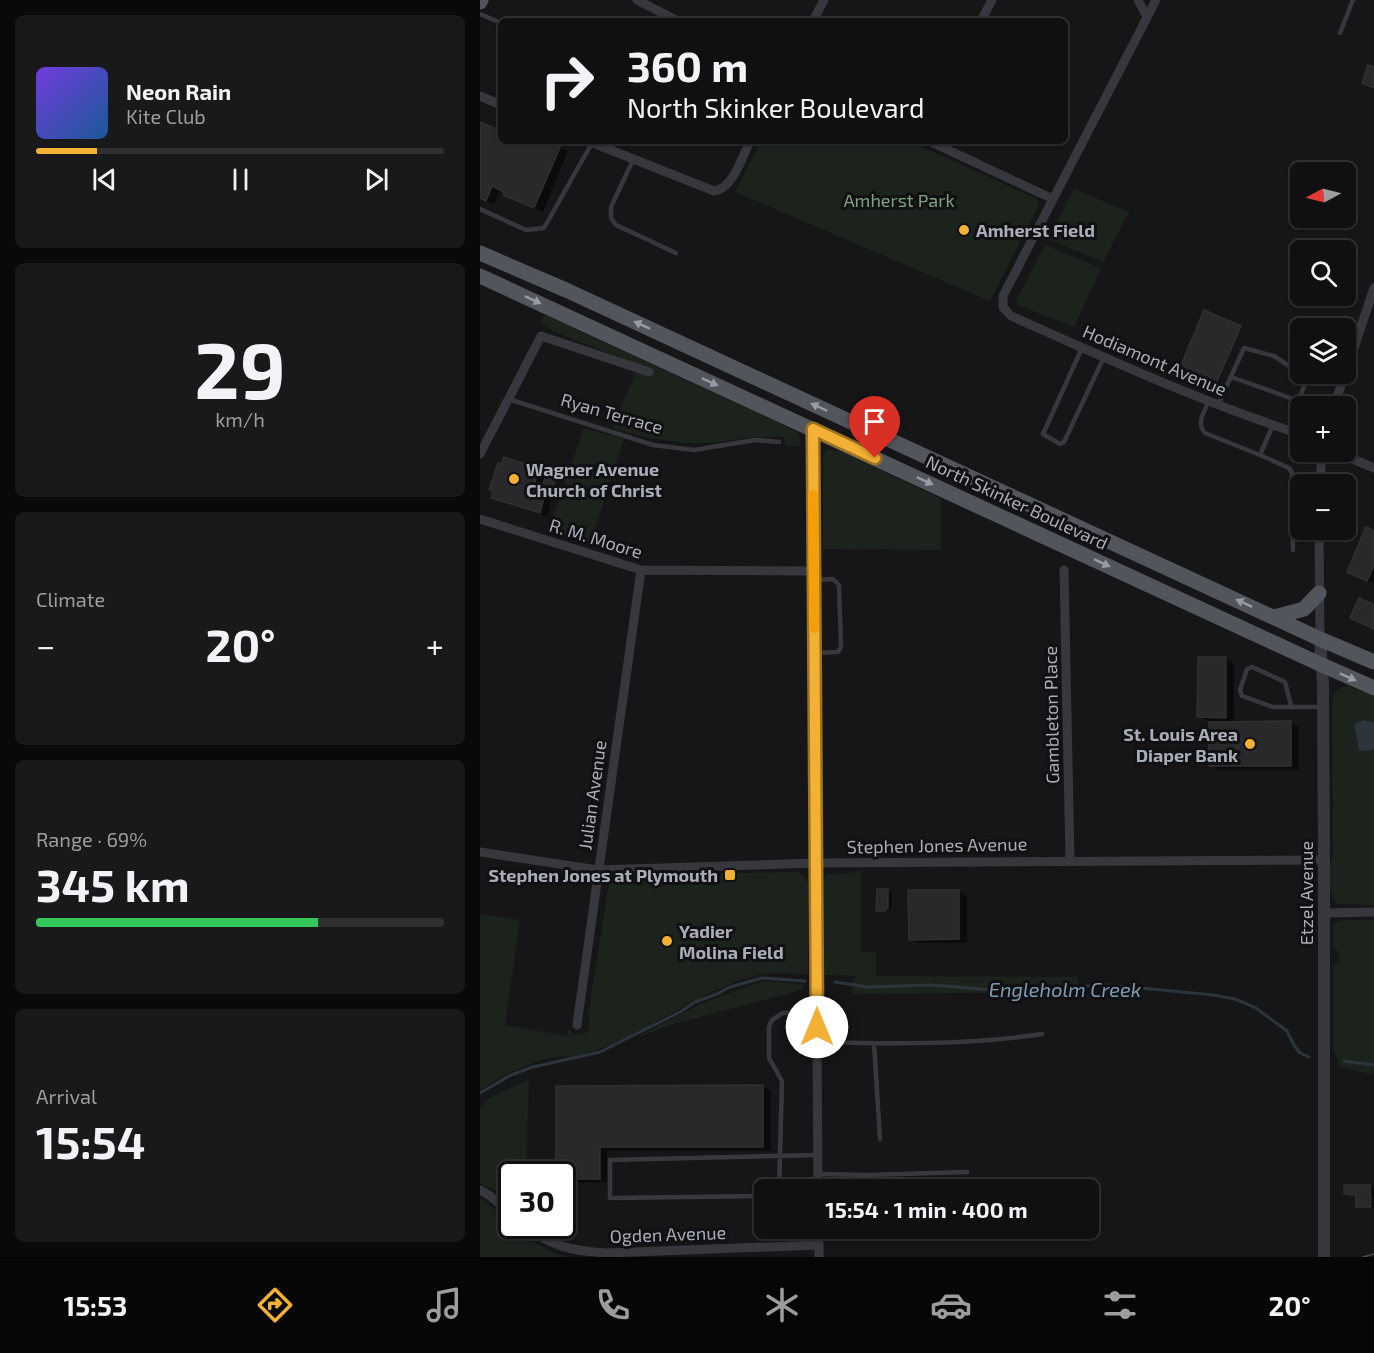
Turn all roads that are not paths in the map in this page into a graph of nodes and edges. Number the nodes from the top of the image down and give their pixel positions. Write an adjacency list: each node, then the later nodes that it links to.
1 (637, 0): 9 (street)
2 (824, 0): 10 (street)
3 (992, 0): 11 (street)
4 (1138, 0): 8 (street)
5 (1156, 0): 8 (street)
6 (1353, 0): 13 (lane)
7 (480, 14): 12 (lane)
8 (1147, 17): 21 (street)
9 (672, 18)
10 (815, 18)
11 (983, 18)
12 (498, 22)
13 (1340, 33)
14 (480, 96): 15 (street)
15 (498, 104)
16 (589, 144): 22 (lane)
17 (595, 144): 20 (street)
18 (746, 144): 20 (street)
19 (935, 144): 21 (street)
20 (633, 160): 24 (lane)
21 (1053, 199): 28 (street, Hodiamont Avenue)
22 (480, 209)
23 (480, 253): 54 (main road, North Skinker Boulevard, one-way to 23)
24 (676, 253)
25 (480, 276): 38 (main road, North Skinker Boulevard, one-way to 38)
26 (1374, 288): 27 (street)
27 (1356, 341)
28 (1082, 348): 29 (street, Hodiamont Avenue); 29 (lane)
29 (1104, 357): 35 (street, Hodiamont Avenue)
30 (1290, 366): 32 (lane)
31 (649, 372): 34 (street)
32 (1231, 377): 33 (lane); 35 (lane)
33 (1290, 398)
34 (508, 399): 40 (lane, Ryan Terrace); 41 (street)
35 (1214, 403): 36 (street, Hodiamont Avenue); 42 (lane)
36 (1273, 425): 39 (street, Hodiamont Avenue); 42 (lane)
37 (1290, 427): 39 (lane)
38 (813, 429): 52 (street); 58 (main road, North Skinker Boulevard, one-way to 58)
39 (1289, 430)
40 (779, 442)
41 (480, 454)
42 (1260, 455): 45 (lane)
43 (1356, 460): 44 (street)
44 (1374, 468)
45 (1292, 474)
46 (480, 519): 50 (street, R. M. Moore)
47 (1293, 540): 49 (lane)
48 (1319, 540): 53 (street, Etzel Avenue)
49 (1293, 550)
50 (641, 570): 52 (street, R. M. Moore); 66 (street, Julian Avenue)
51 (1064, 570): 63 (street, Gambleton Place)
52 (814, 575): 56 (street); 56 (lane)
53 (1319, 593): 54 (main road); 55 (street, Etzel Avenue)
54 (1274, 617): 55 (main road, North Skinker Boulevard)
55 (1320, 639): 57 (main road, North Skinker Boulevard); 58 (street, Etzel Avenue)
56 (815, 653): 65 (street)
57 (1374, 662)
58 (1322, 665): 59 (main road, North Skinker Boulevard, one-way to 59); 61 (street, Etzel Avenue)
59 (1374, 688)
60 (1291, 705): 60 (lane); 61 (lane)
61 (1323, 707): 64 (street, Etzel Avenue)
62 (480, 852): 66 (street, Stephen Jones Avenue)
63 (1070, 860): 64 (street, Stephen Jones Avenue); 65 (street, Stephen Jones Avenue)
64 (1324, 860): 68 (street, Etzel Avenue)
65 (816, 863): 66 (street, Stephen Jones Avenue); 69 (street)
66 (598, 870): 70 (street, Julian Avenue)
67 (1374, 912): 68 (street)
68 (1324, 913): 88 (street, Etzel Avenue)
69 (817, 1011): 72 (street); 76 (lane)
70 (577, 1024)
71 (1042, 1034): 73 (lane)
72 (817, 1042): 73 (lane); 75 (street)
73 (874, 1043): 74 (lane)
74 (880, 1139)
75 (818, 1155): 76 (lane); 78 (street)
76 (780, 1157): 79 (lane); 82 (lane)
77 (967, 1172): 78 (lane)
78 (818, 1174): 80 (street)
79 (779, 1179)
80 (818, 1179)
81 (480, 1191): 83 (street)
82 (754, 1196)
83 (498, 1202)
84 (544, 1239): 86 (street, Ogden Avenue)
85 (819, 1239): 86 (street)
86 (819, 1245): 87 (street)
87 (819, 1257)
88 (1324, 1257)

